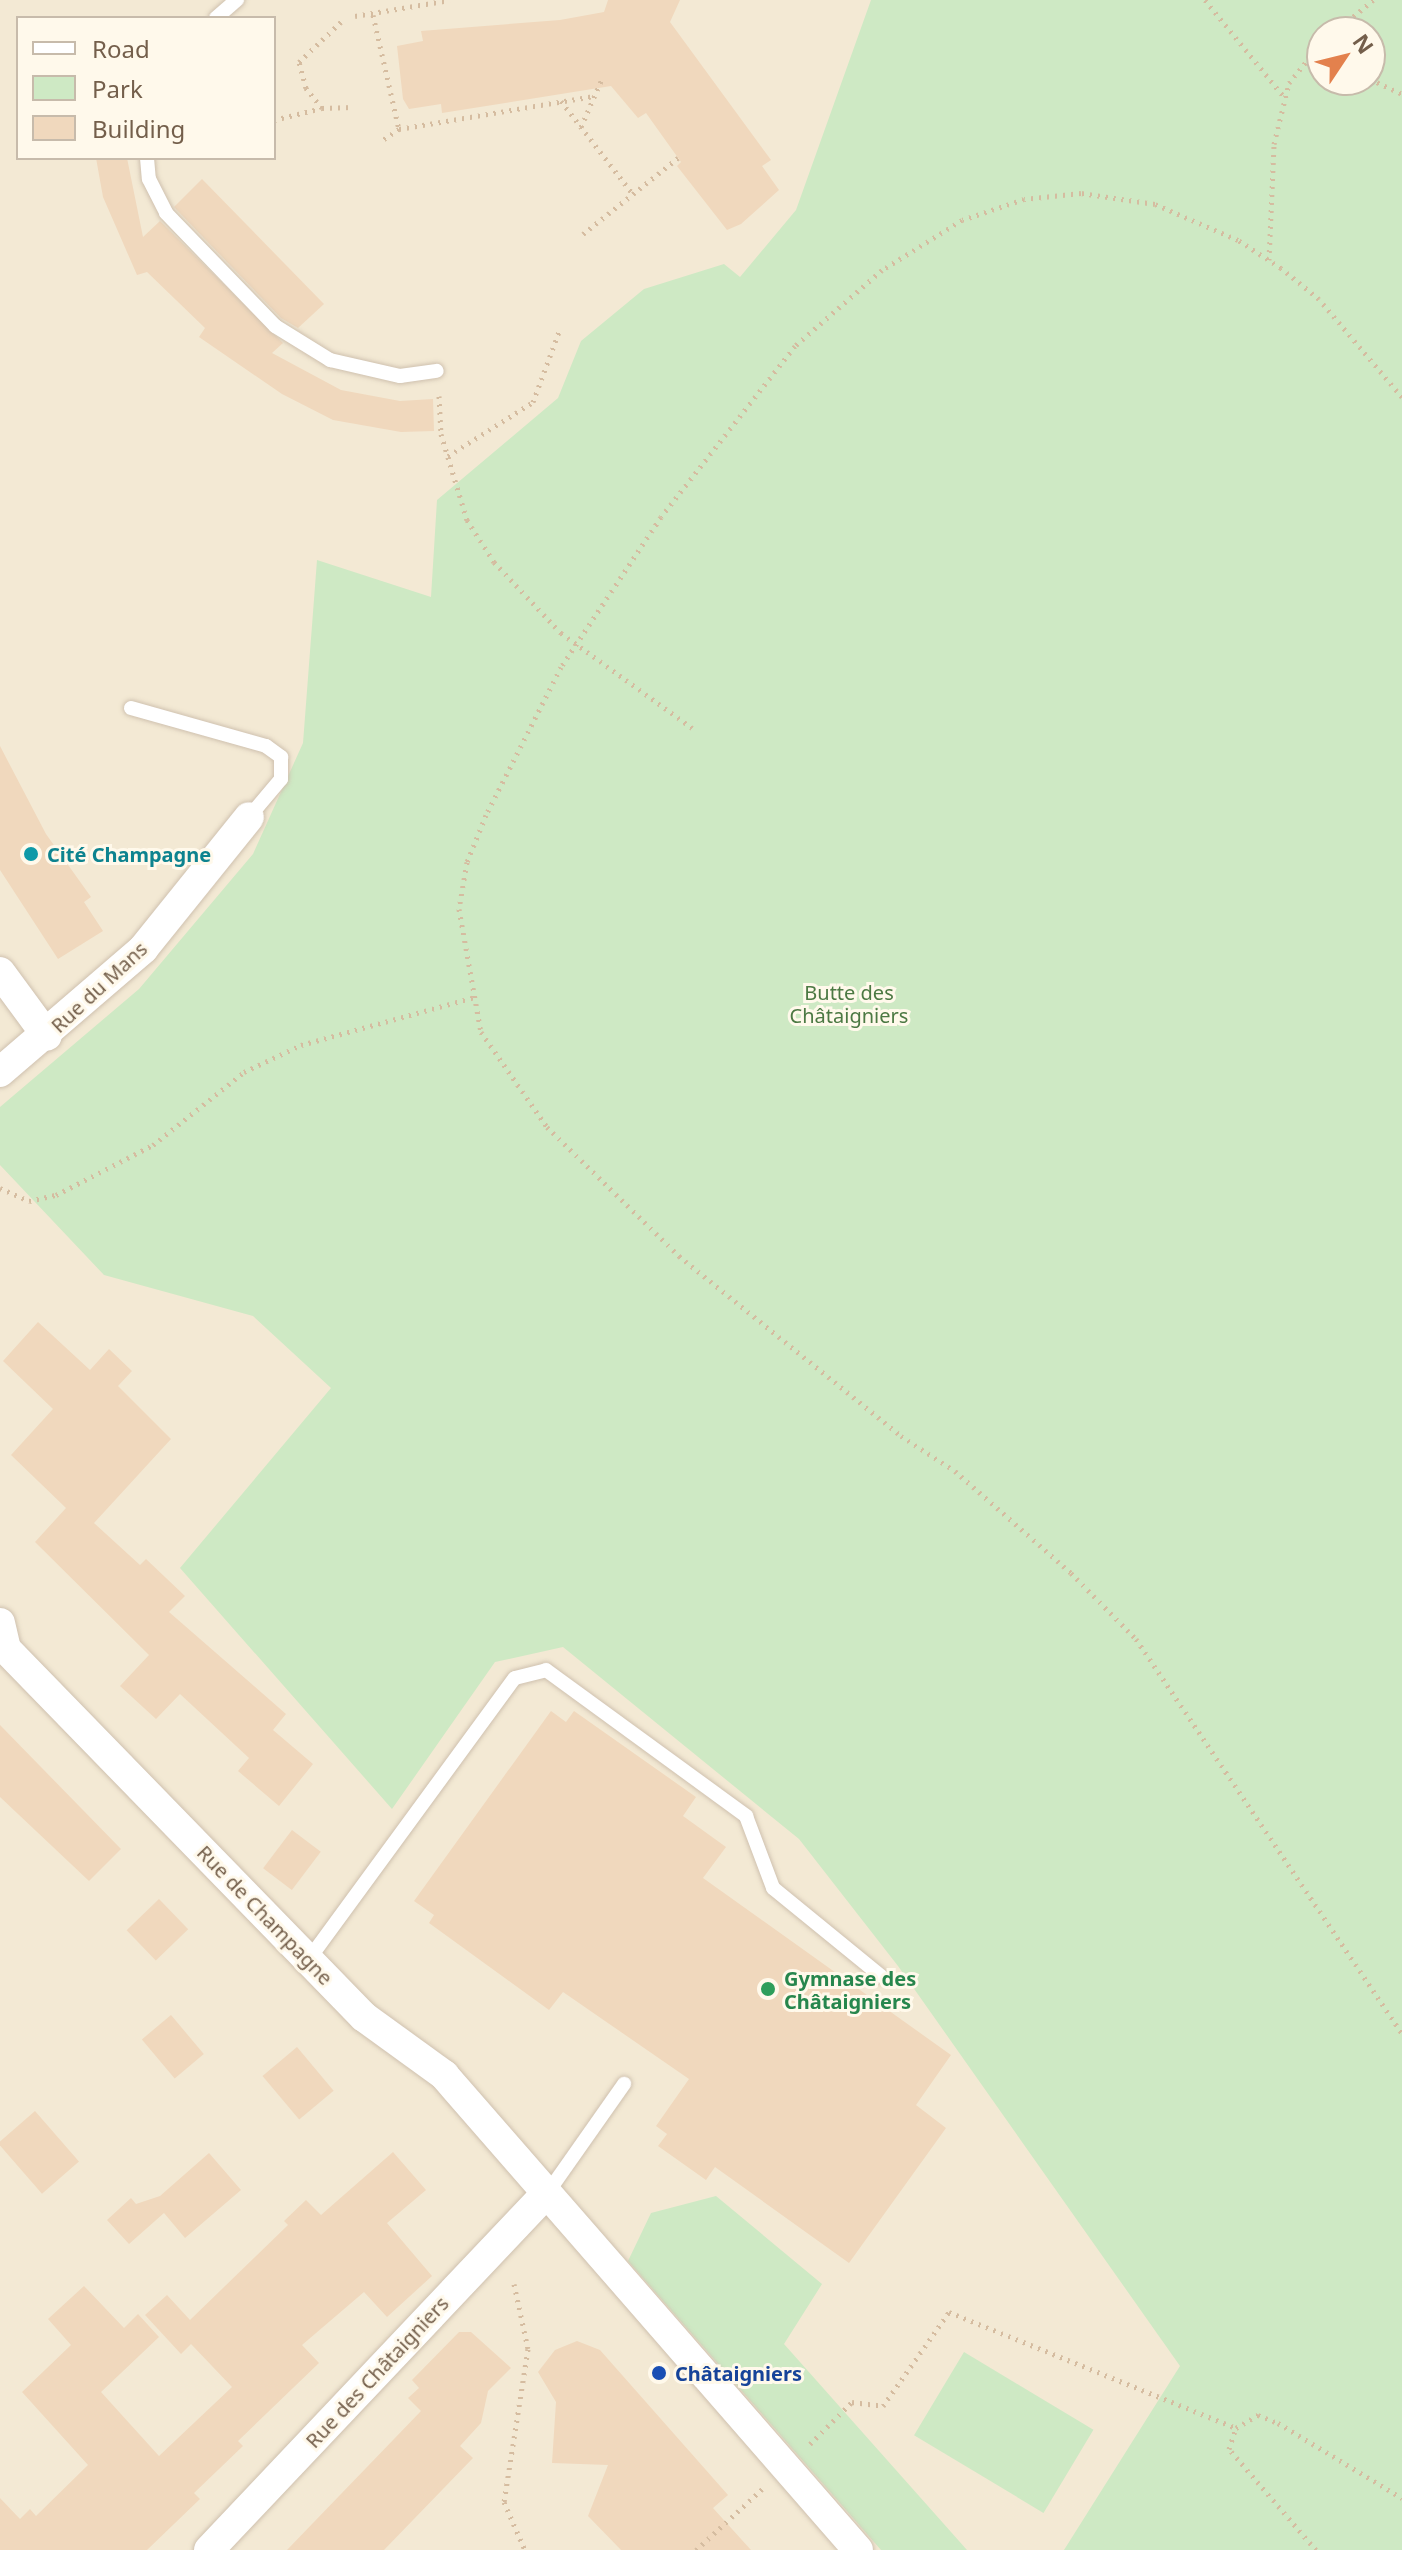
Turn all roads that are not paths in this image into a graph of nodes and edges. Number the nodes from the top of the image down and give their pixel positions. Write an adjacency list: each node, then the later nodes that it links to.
1 (237, 0): 2 (lane)
2 (218, 16)
3 (147, 160): 4 (lane)
4 (437, 371)
5 (131, 708): 6 (lane)
6 (249, 817): 8 (street, Rue du Mans)
7 (0, 972): 8 (street)
8 (47, 1036): 9 (street, Rue du Mans)
9 (0, 1072)
10 (0, 1623): 11 (street, Rue de Champagne)
11 (309, 1959): 12 (lane); 14 (street, Rue de Champagne)
12 (881, 1976)
13 (624, 2084): 14 (lane)
14 (545, 2195): 15 (street, Rue des Châtaigniers); 16 (street, Rue de Champagne)
15 (209, 2550)
16 (858, 2550)

